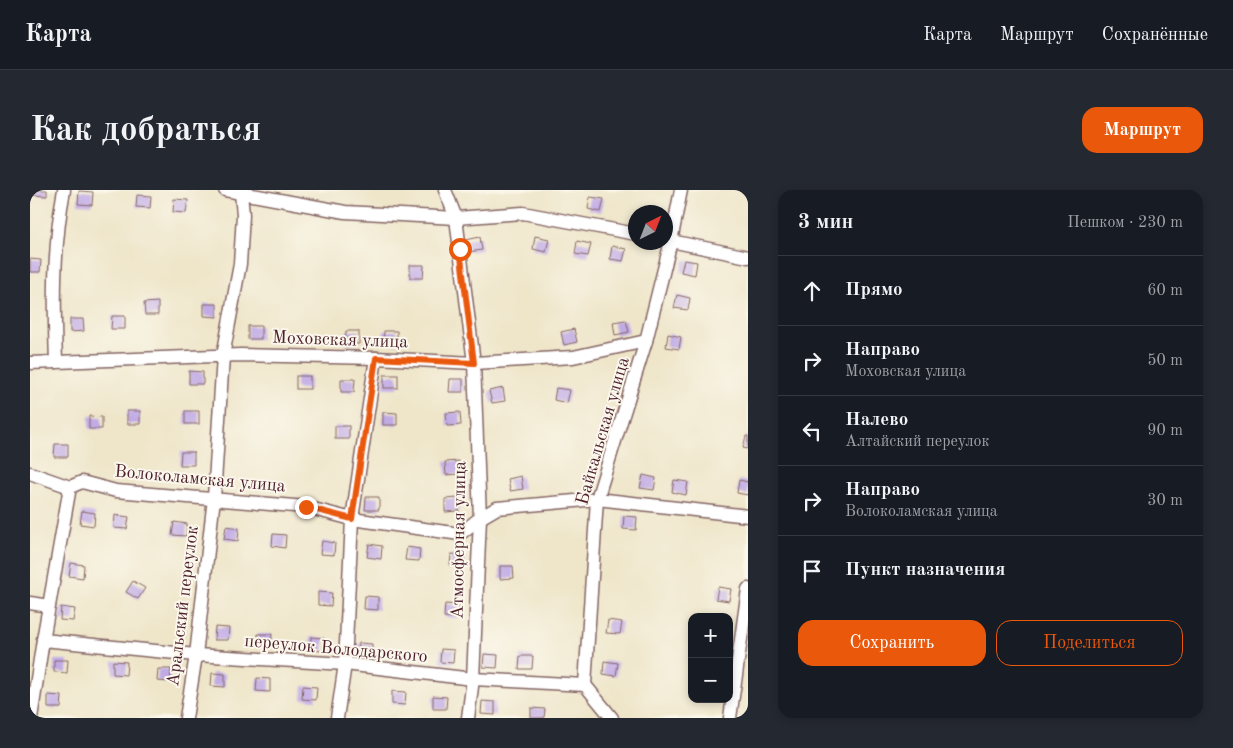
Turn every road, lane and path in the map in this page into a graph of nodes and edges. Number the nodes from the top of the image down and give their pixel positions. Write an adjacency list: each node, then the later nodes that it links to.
1 (64, 190): 15 (street)
2 (225, 190): 5 (street)
3 (445, 190): 6 (street, Атмосферная улица)
4 (681, 190): 7 (street, Байкальская улица)
5 (241, 193): 6 (street); 13 (street, Аральский переулок)
6 (456, 218): 8 (street); 17 (street, Атмосферная улица)
7 (673, 221)
8 (628, 233)
9 (673, 241): 11 (street)
10 (666, 250): 12 (street, Байкальская улица)
11 (748, 257)
12 (646, 341): 17 (street, Моховская улица); 21 (street, Байкальская улица)
13 (223, 356): 14 (street, Моховская улица); 15 (street, Моховская улица); 20 (street, Аральский переулок)
14 (376, 358): 17 (street, Моховская улица); 24 (street)
15 (56, 362): 16 (street, Моховская улица)
16 (30, 363)
17 (474, 363): 23 (street, Атмосферная улица)
18 (30, 473): 19 (street, Волоколамская улица)
19 (70, 487): 20 (street, Волоколамская улица); 27 (street)
20 (214, 498): 24 (street, Волоколамская улица); 29 (street, Аральский переулок)
21 (597, 499): 22 (street, Волоколамская улица); 23 (street, Волоколамская улица); 32 (street, Байкальская улица)
22 (748, 516)
23 (480, 518): 24 (street, Волоколамская улица); 31 (street, Атмосферная улица)
24 (352, 519): 30 (street)
25 (748, 589): 38 (street)
26 (30, 603): 27 (street)
27 (49, 606): 28 (street)
28 (43, 640): 29 (street, переулок Володарского); 33 (street)
29 (196, 655): 30 (street, переулок Володарского); 34 (street, Аральский переулок)
30 (345, 664): 31 (street, переулок Володарского); 35 (street)
31 (473, 679): 32 (street, переулок Володарского); 36 (street, Атмосферная улица)
32 (585, 685): 37 (street)
33 (31, 718)
34 (186, 718)
35 (337, 718)
36 (468, 718)
37 (612, 718)
38 (730, 718)

